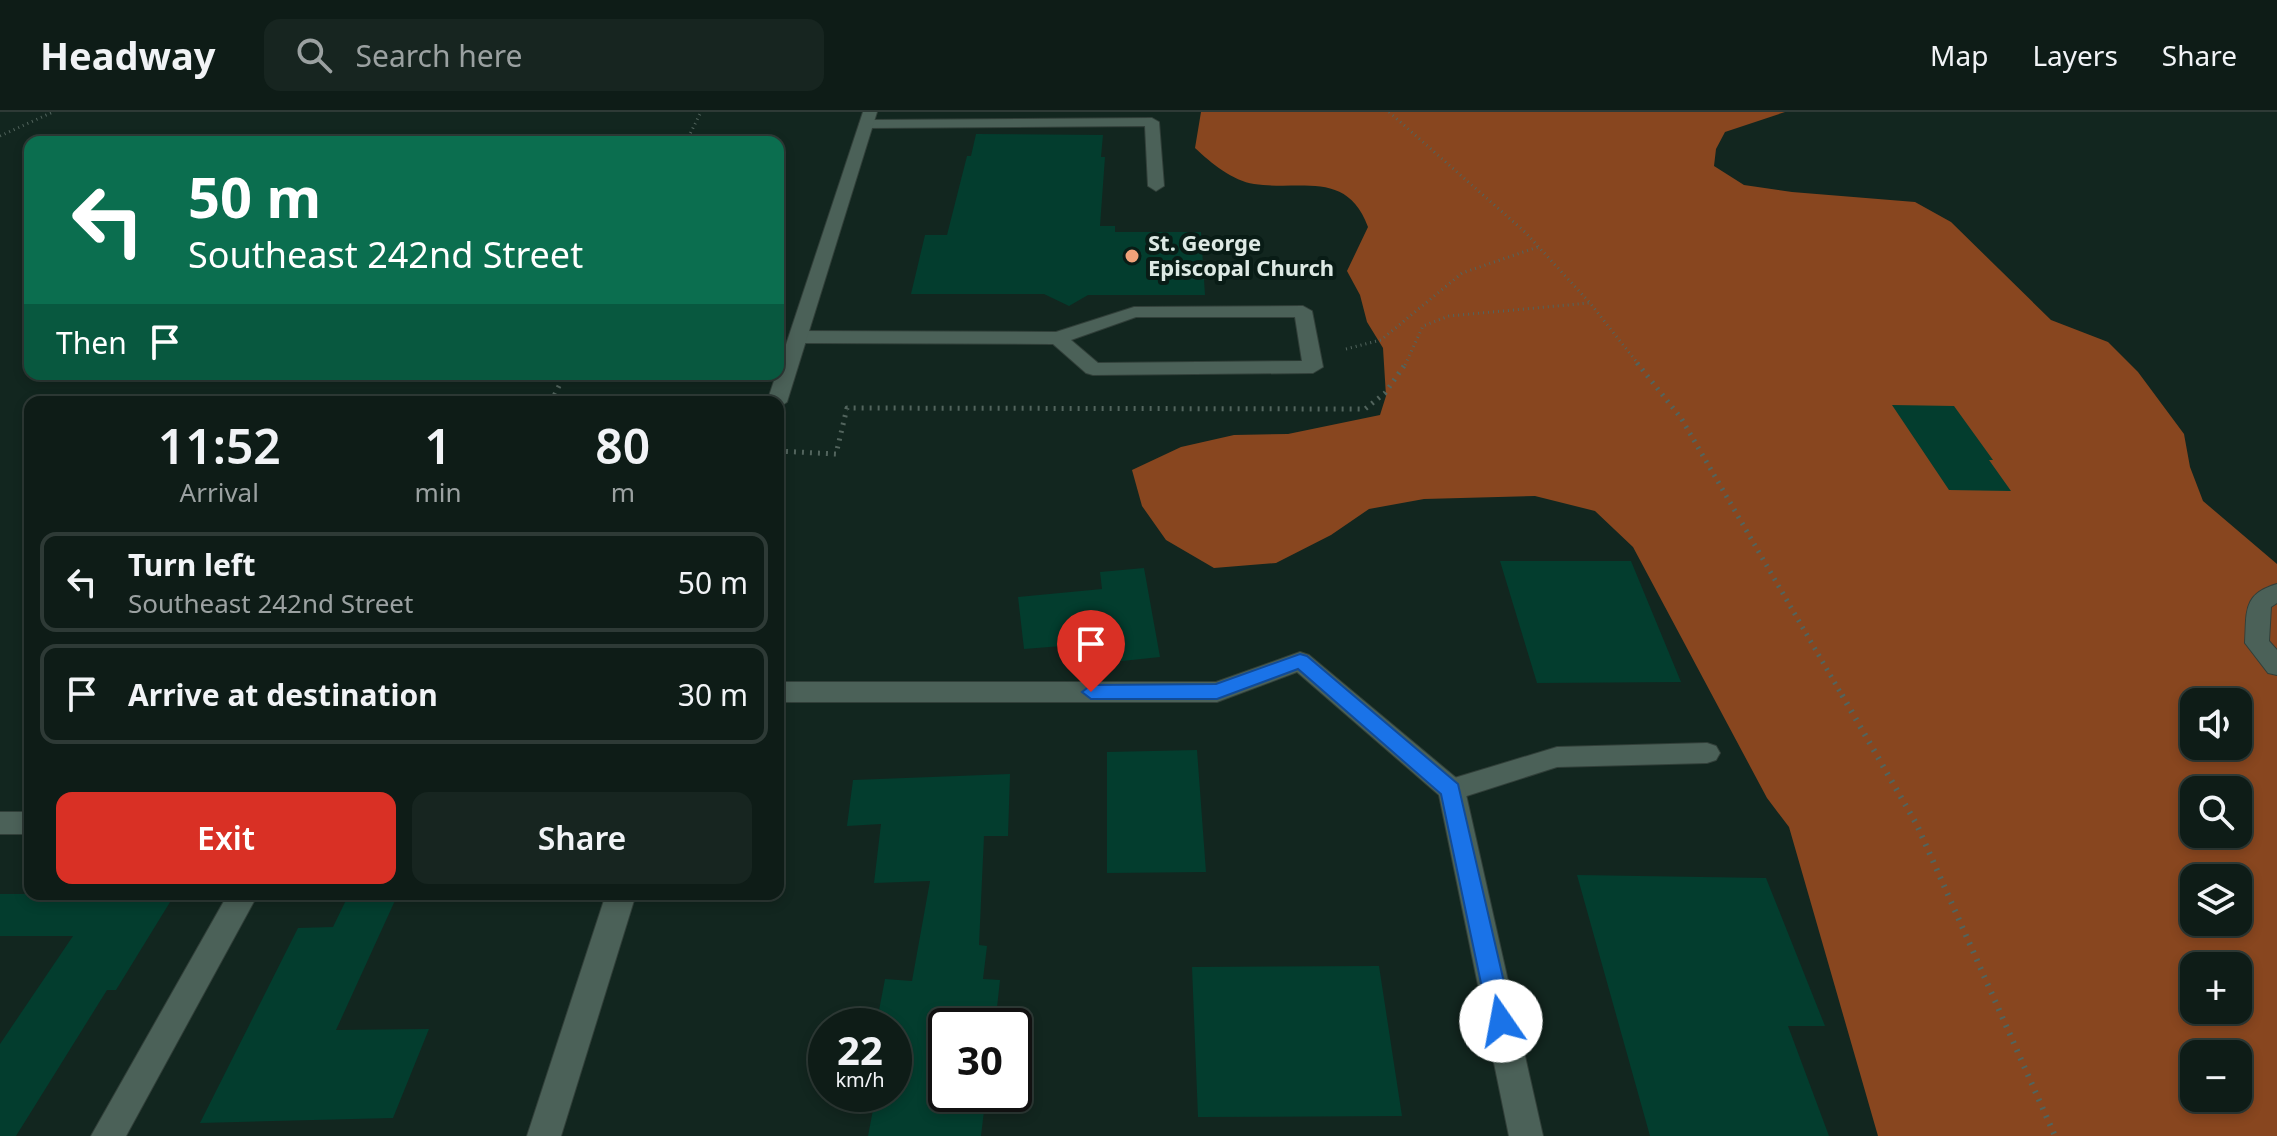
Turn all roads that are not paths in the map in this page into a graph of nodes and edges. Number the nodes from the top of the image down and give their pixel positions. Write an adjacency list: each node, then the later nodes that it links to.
1 (868, 118): 2 (street); 3 (street)
2 (1156, 186)
3 (798, 337): 4 (street); 5 (street)
4 (1058, 338): 4 (street)
5 (779, 396)
6 (2268, 597): 7 (street)
7 (2277, 666)
8 (784, 692): 10 (street)
9 (1707, 753): 10 (street)
10 (1451, 790): 17 (street)
11 (0, 823): 12 (street)
12 (24, 823)
13 (240, 900): 15 (street)
14 (619, 900): 16 (street)
15 (108, 1136)
16 (544, 1136)
17 (1526, 1136)

